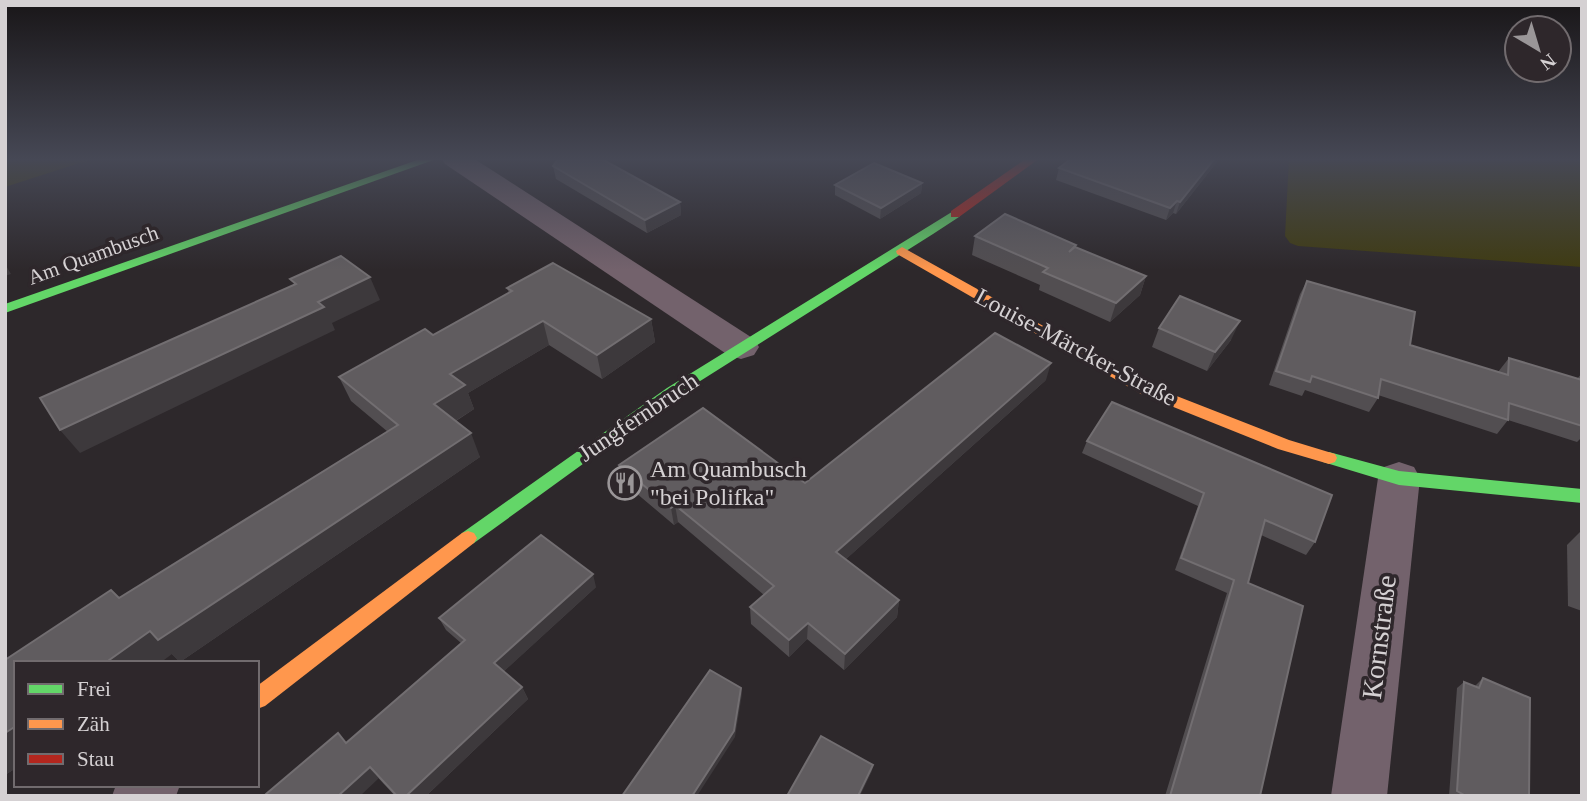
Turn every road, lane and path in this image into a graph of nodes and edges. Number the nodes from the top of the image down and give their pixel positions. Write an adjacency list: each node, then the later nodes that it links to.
1 (327, 195): 5 (street, Am Quambusch)
2 (512, 195): 6 (street)
3 (981, 195): 4 (street, Jungfernbruch)
4 (902, 251): 6 (street, Jungfernbruch); 7 (street, Louise-Märcker-Straße)
5 (5, 309)
6 (741, 347): 9 (street, Jungfernbruch)
7 (1399, 478): 8 (street, Louise-Märcker-Straße); 10 (street, Kornstraße)
8 (1582, 496)
9 (259, 697)
10 (1359, 796)

